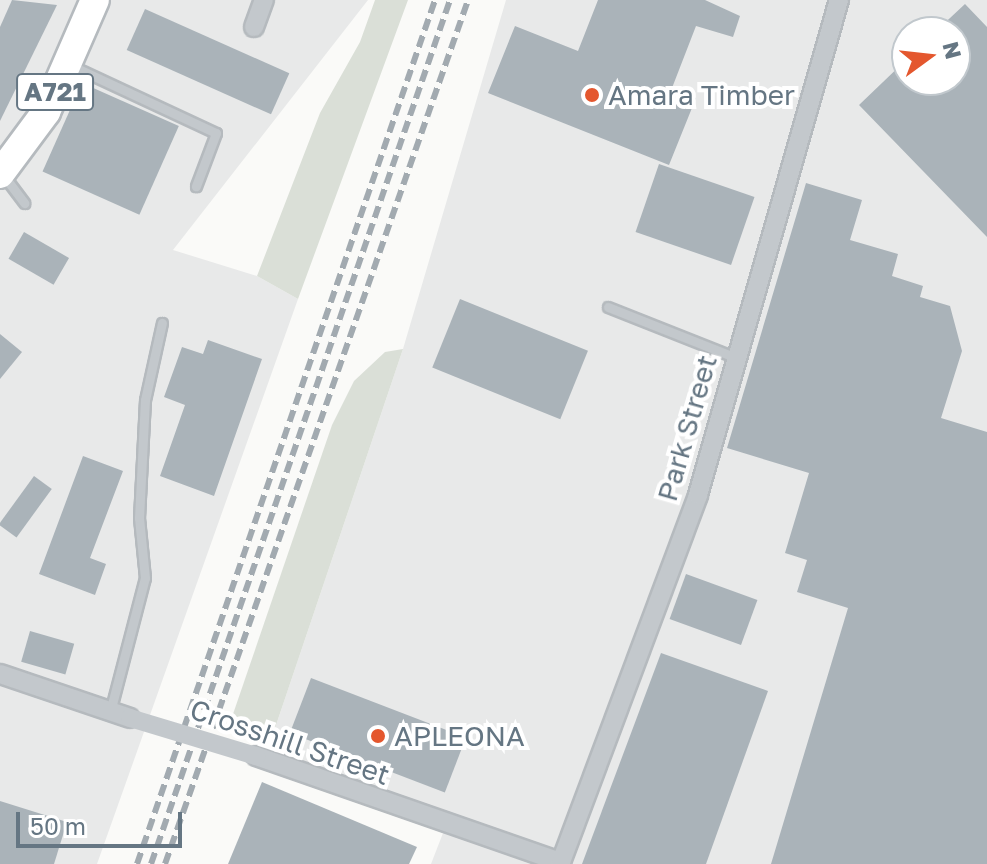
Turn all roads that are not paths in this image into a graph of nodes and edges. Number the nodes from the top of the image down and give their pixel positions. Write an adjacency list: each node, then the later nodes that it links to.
1 (264, 0): 4 (street)
2 (839, 0): 11 (street, Park Street)
3 (89, 2): 5 (main road, A721)
4 (254, 27)
5 (67, 64): 6 (main road, A721); 7 (lane)
6 (1, 174): 8 (lane)
7 (196, 186)
8 (24, 203)
9 (608, 307): 11 (lane)
10 (162, 323): 13 (lane)
11 (737, 358): 14 (street, Park Street)
12 (0, 674): 13 (street, Crosshill Street)
13 (110, 712): 14 (street, Crosshill Street, bridge)
14 (561, 863)

